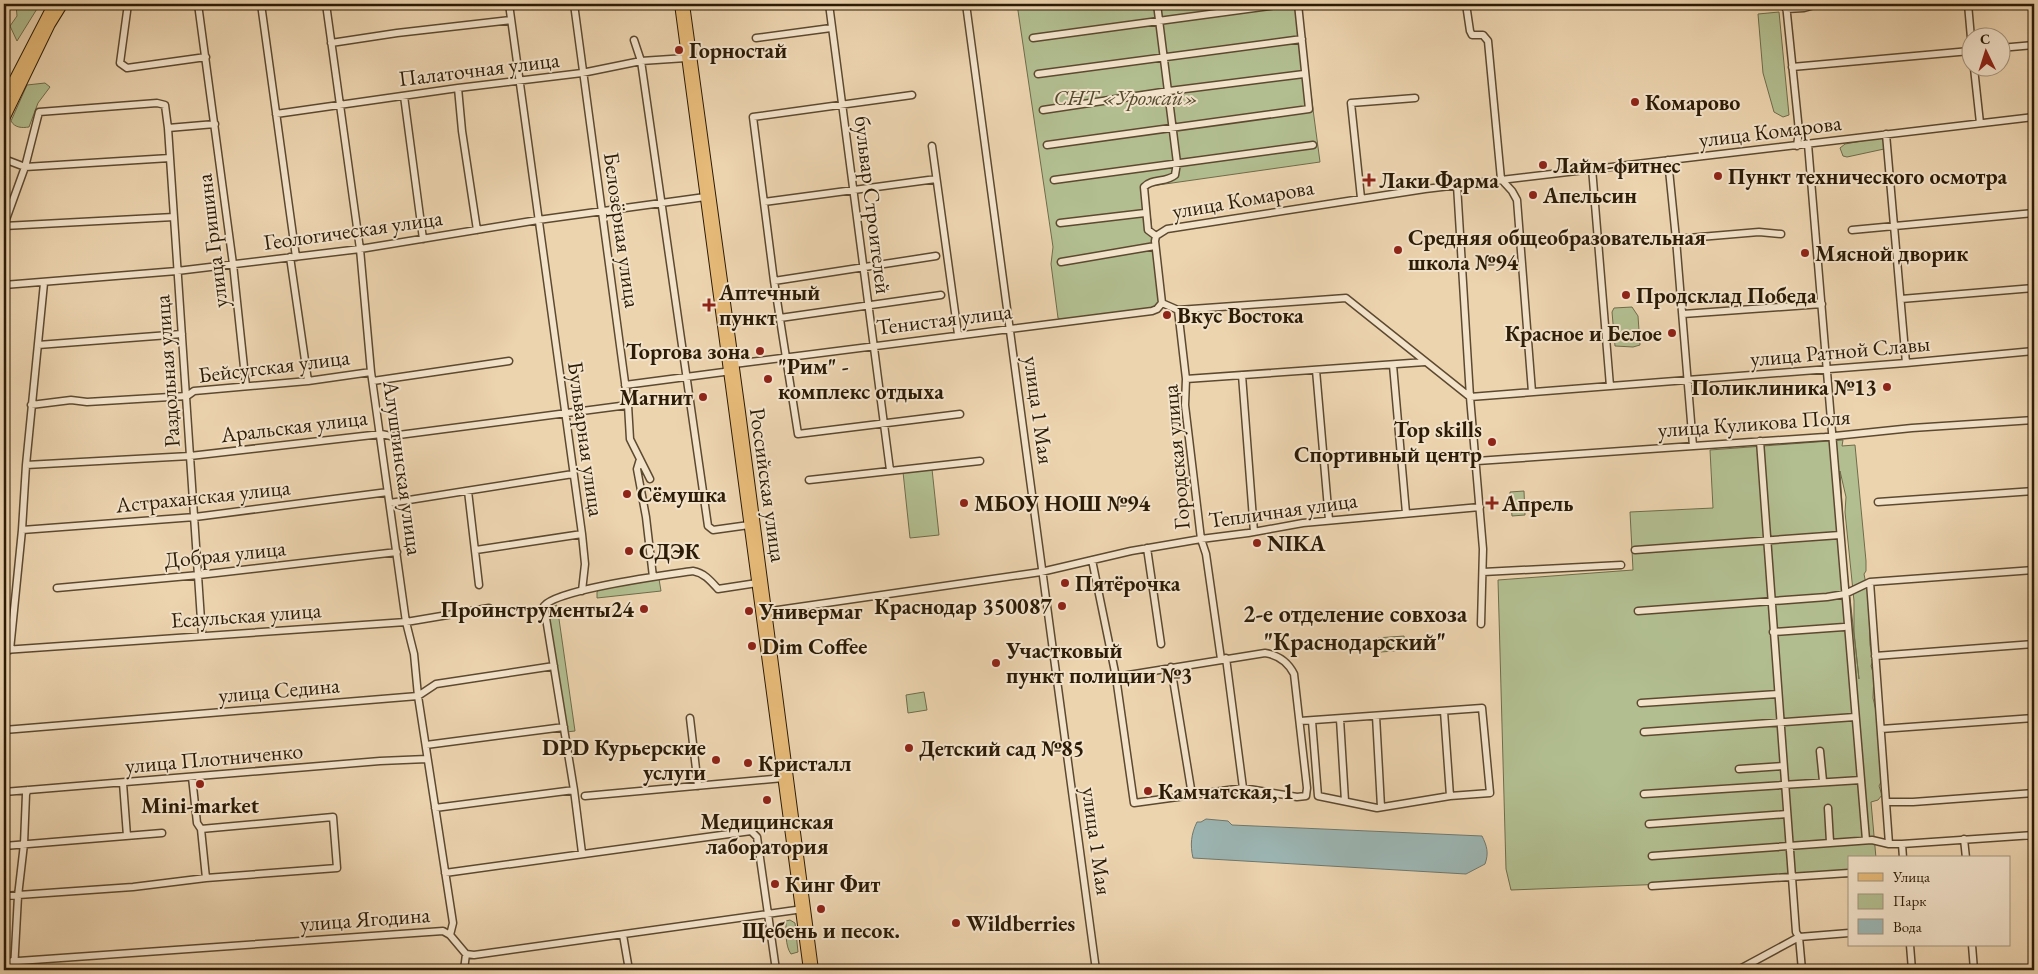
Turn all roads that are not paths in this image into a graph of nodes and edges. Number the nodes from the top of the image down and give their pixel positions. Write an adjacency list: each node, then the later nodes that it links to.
1 (53, 4): 47 (highway)
2 (62, 4): 53 (highway)
3 (128, 4): 32 (street)
4 (198, 4): 32 (street, улица Гришина)
5 (261, 4): 51 (street)
6 (326, 4): 28 (street, Алуштинская улица)
7 (509, 4): 20 (street, Бульварная улица)
8 (574, 4): 37 (street, Белозёрная улица)
9 (679, 4): 33 (main road, Российская улица)
10 (685, 4): 33 (main road, Российская улица)
11 (829, 4): 22 (street, бульвар Строителей)
12 (966, 4): 113 (street, улица 1 Мая)
13 (1157, 4): 21 (street)
14 (1284, 4): 21 (street)
15 (1298, 4): 26 (street)
16 (1466, 4): 71 (street)
17 (1818, 4): 19 (street)
18 (1968, 4): 23 (street)
19 (1786, 6): 36 (street)
20 (511, 20): 28 (street); 41 (street, Бульварная улица)
21 (1159, 20): 25 (street); 34 (street)
22 (832, 28): 24 (street); 48 (street, бульвар Строителей)
23 (1970, 28)
24 (756, 38)
25 (1033, 38)
26 (1302, 39): 34 (street); 39 (street)
27 (634, 40): 35 (street)
28 (331, 43): 49 (street, Алуштинская улица)
29 (2034, 46): 30 (street)
30 (2010, 47)
31 (1960, 52): 36 (street)
32 (206, 57): 55 (street, улица Гришина)
33 (689, 57): 35 (street, Палаточная улица); 75 (main road, Российская улица); 124 (main road, Российская улица)
34 (1164, 58): 38 (street); 43 (street)
35 (642, 61): 37 (street, Палаточная улица); 77 (street)
36 (1792, 67): 63 (street)
37 (582, 73): 41 (street, Палаточная улица); 79 (street, Белозёрная улица)
38 (1038, 74)
39 (1304, 74): 43 (street); 57 (street)
40 (1975, 78): 54 (street)
41 (518, 81): 42 (street, Палаточная улица); 83 (street, Бульварная улица)
42 (458, 88): 45 (street, Палаточная улица); 87 (street)
43 (1168, 91): 50 (street); 57 (street)
44 (912, 95): 48 (street)
45 (404, 96): 49 (street, Палаточная улица); 91 (street)
46 (1415, 98): 76 (street)
47 (4, 99)
48 (842, 104): 74 (street, бульвар Строителей); 78 (street)
49 (339, 105): 51 (street, Палаточная улица); 94 (street, Алуштинская улица)
50 (1043, 110)
51 (276, 114): 96 (street)
52 (2034, 117): 54 (street, улица Комарова)
53 (4, 120)
54 (1980, 123): 58 (street, улица Комарова)
55 (215, 124): 56 (street); 98 (street, улица Гришина)
56 (168, 128): 64 (street, Раздольная улица); 68 (street, Раздольная улица)
57 (1173, 128): 60 (street); 67 (street)
58 (1886, 134): 59 (street, улица Комарова); 86 (street)
59 (1808, 144): 63 (street, улица Комарова); 109 (street)
60 (1047, 145)
61 (1314, 145): 67 (street)
62 (932, 146): 70 (street)
63 (1797, 146): 66 (street, улица Комарова)
64 (170, 158): 68 (street); 82 (street, Раздольная улица)
65 (4, 159): 68 (street)
66 (1668, 160): 69 (street, улица Комарова); 92 (street)
67 (1177, 163): 72 (street); 80 (street)
68 (25, 167): 85 (street)
69 (1592, 168): 71 (street, улица Комарова); 136 (street)
70 (936, 179): 74 (street); 115 (street)
71 (1501, 179): 73 (street, улица Комарова); 137 (street)
72 (1054, 180)
73 (1457, 188): 76 (street, улица Комарова); 139 (street)
74 (854, 190): 78 (street); 99 (street, бульвар Строителей)
75 (705, 197): 77 (street, Геологическая улица); 124 (main road, Российская улица)
76 (1361, 198): 90 (street, улица Комарова)
77 (662, 202): 79 (street, Геологическая улица); 129 (street)
78 (764, 202): 101 (street)
79 (601, 210): 83 (street, Геологическая улица); 134 (street, Белозёрная улица)
80 (1145, 213): 84 (street); 90 (street)
81 (2034, 213): 86 (street)
82 (174, 217): 85 (street); 100 (street, Раздольная улица)
83 (538, 220): 87 (street, Геологическая улица); 142 (street, Бульварная улица)
84 (1060, 222)
85 (4, 226)
86 (1894, 226): 88 (street); 106 (street)
87 (476, 230): 91 (street, Геологическая улица)
88 (1852, 230)
89 (1781, 234): 92 (street)
90 (1158, 235): 93 (street)
91 (423, 239): 94 (street, Геологическая улица)
92 (1676, 239): 111 (street)
93 (1155, 246): 97 (street); 107 (street)
94 (360, 249): 96 (street, Геологическая улица); 127 (street, Алуштинская улица)
95 (936, 256): 99 (street)
96 (293, 257): 98 (street, Геологическая улица); 131 (street)
97 (1061, 262)
98 (233, 264): 100 (street, Геологическая улица); 135 (street, улица Гришина)
99 (864, 267): 101 (street); 108 (street, бульвар Строителей)
100 (177, 271): 102 (street, Геологическая улица); 114 (street, Раздольная улица)
101 (774, 281): 112 (street)
102 (44, 283): 103 (street, Геологическая улица); 116 (street)
103 (4, 285)
104 (2034, 288): 106 (street)
105 (941, 295): 108 (street)
106 (1901, 300): 122 (street)
107 (1162, 303): 110 (street); 113 (street, Тенистая улица)
108 (868, 304): 112 (street); 117 (street, бульвар Строителей)
109 (1822, 304): 111 (street); 126 (street)
110 (1178, 310): 121 (street); 130 (street, Городская улица)
111 (1683, 314): 133 (street)
112 (780, 318): 119 (street)
113 (1010, 328): 115 (street, Тенистая улица); 182 (street, улица 1 Мая)
114 (182, 334): 116 (street); 138 (street, Раздольная улица)
115 (958, 334): 117 (street, Тенистая улица)
116 (38, 345): 140 (street)
117 (874, 345): 119 (street, Тенистая улица); 145 (street, бульвар Строителей)
118 (2034, 350): 122 (street, улица Ратной Славы)
119 (786, 357): 124 (street, Тенистая улица); 145 (street)
120 (509, 361): 132 (street)
121 (1425, 362): 123 (street); 139 (street)
122 (1906, 364): 126 (street, улица Ратной Славы)
123 (1393, 365): 125 (street); 165 (street)
124 (732, 367): 129 (street, Тенистая улица); 168 (main road, Российская улица); 195 (main road, Российская улица)
125 (1316, 370): 128 (street); 167 (street)
126 (1828, 370): 133 (street, улица Ратной Славы); 147 (street)
127 (371, 372): 131 (street, Бейсугская улица); 132 (street, Алуштинская улица)
128 (1242, 375): 130 (street); 170 (street)
129 (687, 376): 134 (street, Тенистая улица); 168 (street)
130 (1186, 379): 173 (street, Городская улица)
131 (308, 381): 135 (street, Бейсугская улица)
132 (373, 381): 146 (street, Алуштинская улица)
133 (1688, 381): 136 (street, улица Ратной Славы); 149 (street)
134 (625, 385): 141 (street, Белозёрная улица)
135 (246, 386): 138 (street, Бейсугская улица)
136 (1610, 386): 137 (street, улица Ратной Славы)
137 (1532, 392): 139 (street, улица Ратной Славы)
138 (187, 396): 140 (street, Бейсугская улица); 150 (street, Раздольная улица)
139 (1470, 397): 153 (street)
140 (31, 405): 154 (street)
141 (628, 405): 142 (street, Аральская улица); 151 (street, Белозёрная улица)
142 (566, 414): 146 (street, Аральская улица); 156 (street, Бульварная улица)
143 (960, 414): 145 (street)
144 (2034, 420): 147 (street, улица Куликова Поля)
145 (883, 423): 155 (street, бульвар Строителей)
146 (381, 434): 150 (street, Аральская улица); 161 (street, Алуштинская улица)
147 (1833, 436): 148 (street, улица Куликова Поля); 172 (street)
148 (1760, 441): 149 (street, улица Куликова Поля); 174 (street)
149 (1693, 446): 153 (street, улица Куликова Поля)
150 (190, 456): 154 (street, Аральская улица); 166 (street, Раздольная улица)
151 (640, 459): 157 (street, Белозёрная улица); 185 (street, Белозёрная улица)
152 (980, 461): 155 (street)
153 (1477, 461): 164 (street)
154 (26, 465): 169 (street)
155 (890, 470): 158 (street)
156 (573, 474): 159 (street); 171 (street, Бульварная улица)
157 (650, 479)
158 (809, 480)
159 (468, 491): 163 (street); 176 (street)
160 (2034, 491): 162 (street)
161 (388, 492): 163 (street, Алуштинская улица); 166 (street, Астраханская улица)
162 (1878, 502)
163 (390, 504): 178 (street, Алуштинская улица)
164 (1480, 507): 165 (street, Тепличная улица); 183 (street)
165 (1406, 514): 167 (street, Тепличная улица)
166 (195, 517): 169 (street, Астраханская улица); 184 (street, Раздольная улица)
167 (1329, 520): 170 (street, Тепличная улица)
168 (749, 525): 187 (main road, Российская улица)
169 (22, 530): 203 (street)
170 (1254, 532): 173 (street, Тепличная улица)
171 (582, 534): 176 (street); 190 (street, Бульварная улица)
172 (1840, 535): 174 (street); 191 (street)
173 (1201, 539): 175 (street, Тепличная улица); 205 (street, Городская улица)
174 (1767, 540): 177 (street); 192 (street)
175 (1147, 548): 179 (street, Тепличная улица); 201 (street)
176 (476, 550): 188 (street)
177 (1635, 550)
178 (397, 552): 184 (street, Добрая улица); 196 (street, Алуштинская улица)
179 (1090, 560): 182 (street, Тепличная улица); 208 (street)
180 (1621, 565): 183 (street)
181 (2034, 570): 186 (street)
182 (1043, 571): 195 (street, Тепличная улица); 297 (street, улица 1 Мая)
183 (1483, 572): 197 (street)
184 (199, 575): 189 (street, Добрая улица); 200 (street, Раздольная улица)
185 (653, 577): 187 (street); 190 (street)
186 (1870, 582): 191 (street); 204 (street)
187 (757, 583): 195 (main road, Российская улица)
188 (480, 584)
189 (57, 588)
190 (582, 591): 206 (street)
191 (1845, 594): 192 (street); 214 (street)
192 (1771, 601): 194 (street); 199 (street)
193 (489, 608): 196 (street, Есаульская улица)
194 (1638, 611)
195 (764, 612): 231 (main road, Российская улица); 278 (main road, Российская улица)
196 (406, 622): 200 (street, Есаульская улица); 210 (street, Алуштинская улица)
197 (1481, 624)
198 (1844, 627): 199 (street)
199 (1773, 632): 209 (street)
200 (202, 635): 203 (street, Есаульская улица)
201 (1162, 644)
202 (2034, 644): 204 (street)
203 (7, 650)
204 (1875, 656): 222 (street)
205 (1223, 658): 207 (street); 217 (street); 237 (street, Городская улица)
206 (554, 666): 210 (street, улица Седина); 221 (street)
207 (1171, 667): 208 (street); 243 (street)
208 (1116, 677): 243 (street)
209 (1778, 694): 211 (street); 220 (street)
210 (418, 696): 223 (street, улица Седина); 225 (street, Алуштинская улица)
211 (1641, 703)
212 (1444, 711): 213 (street); 245 (street); 245 (street)
213 (1376, 716): 218 (street); 248 (street)
214 (1855, 717): 220 (street); 232 (street)
215 (690, 718): 236 (street)
216 (2034, 718): 222 (street)
217 (1300, 719): 219 (street); 237 (street)
218 (1340, 719): 219 (street); 246 (street)
219 (1312, 721): 246 (street)
220 (1780, 723): 224 (street); 228 (street)
221 (564, 728): 225 (street); 239 (street)
222 (1881, 729): 247 (street)
223 (4, 730)
224 (1644, 732)
225 (426, 745): 227 (street, Алуштинская улица)
226 (1820, 751): 233 (street)
227 (428, 759): 230 (street, улица Плотниченко); 249 (street, Алуштинская улица)
228 (1783, 766): 229 (street); 235 (street)
229 (1739, 769)
230 (192, 777): 234 (street, улица Плотниченко); 253 (street)
231 (783, 778): 236 (street); 277 (main road, Российская улица)
232 (1861, 780): 233 (street); 258 (street)
233 (1823, 781): 235 (street)
234 (123, 783): 238 (street, улица Плотниченко); 256 (street)
235 (1785, 784): 242 (street); 251 (street)
236 (698, 786): 244 (street)
237 (1243, 788): 243 (street)
238 (28, 790): 240 (street, улица Плотниченко); 260 (street)
239 (574, 790): 249 (street); 265 (street)
240 (4, 792)
241 (2034, 793): 247 (street)
242 (1644, 794)
243 (1192, 795)
244 (585, 796)
245 (1450, 796): 248 (street)
246 (1345, 801): 248 (street)
247 (1886, 802): 261 (street)
248 (1382, 807)
249 (435, 808): 271 (street, Алуштинская улица)
250 (1828, 808): 259 (street)
251 (1787, 814): 252 (street); 263 (street)
252 (1649, 824)
253 (201, 829): 273 (street); 273 (street)
254 (162, 833): 256 (street)
255 (2033, 835): 257 (street); 269 (street)
256 (127, 836): 260 (street)
257 (1964, 839): 262 (street); 268 (street)
258 (1866, 840): 259 (street); 261 (street)
259 (1830, 842): 263 (street)
260 (24, 844): 264 (street); 276 (street)
261 (1889, 844): 262 (street)
262 (1902, 844): 267 (street)
263 (1790, 845): 266 (street); 272 (street)
264 (4, 846)
265 (582, 853): 271 (street); 280 (street)
266 (1652, 856)
267 (1903, 856)
268 (1966, 856)
269 (2034, 866)
270 (1848, 873): 272 (street)
271 (445, 874): 283 (street, Алуштинская улица)
272 (1792, 876): 274 (street); 285 (street)
273 (206, 878): 276 (street)
274 (1652, 886)
275 (4, 896): 276 (street)
276 (18, 896): 289 (street)
277 (798, 896): 278 (main road, Российская улица); 279 (street)
278 (803, 909): 279 (street); 281 (main road, Российская улица); 296 (main road, Российская улица)
279 (788, 911): 280 (street); 281 (street)
280 (768, 913): 284 (street); 294 (street)
281 (801, 922): 295 (main road, Российская улица)
282 (1848, 933): 285 (street)
283 (450, 935): 288 (street, улица Ягодина); 289 (street, улица Ягодина)
284 (623, 935): 288 (street); 293 (street)
285 (1800, 936): 298 (street); 299 (street)
286 (1910, 946): 300 (street)
287 (1972, 946): 301 (street)
288 (466, 954): 292 (street)
289 (14, 961): 290 (street, улица Ягодина); 291 (street)
290 (4, 962)
291 (14, 970)
292 (464, 970)
293 (629, 970)
294 (776, 970)
295 (808, 970)
296 (814, 970)
297 (1096, 970)
298 (1738, 970)
299 (1802, 970)
300 (1912, 970)
301 (1974, 970)

